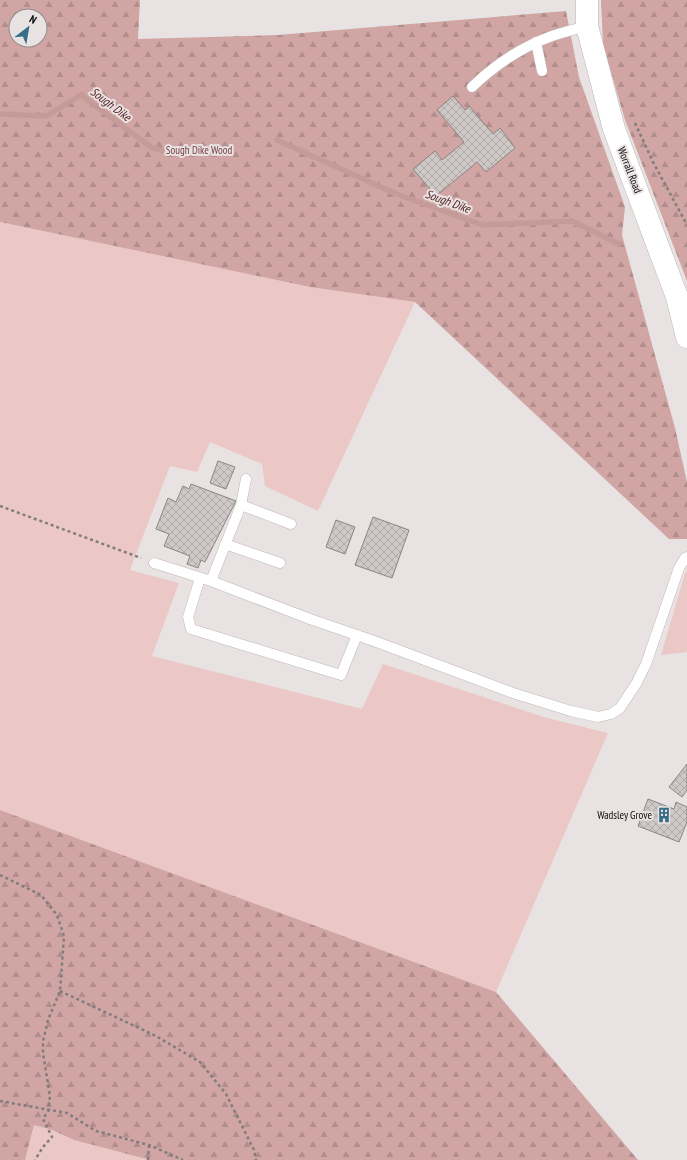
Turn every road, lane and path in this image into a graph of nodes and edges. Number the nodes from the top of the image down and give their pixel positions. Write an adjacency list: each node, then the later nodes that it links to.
1 (588, 0): 2 (street, Worrall Road)
2 (587, 26): 3 (lane); 8 (street, Worrall Road)
3 (536, 42): 4 (lane); 5 (lane)
4 (542, 71)
5 (472, 86)
6 (634, 120): 7 (path)
7 (687, 225)
8 (687, 337)
9 (246, 479): 10 (lane)
10 (241, 505): 12 (lane); 13 (lane)
11 (0, 506): 15 (path)
12 (291, 524)
13 (225, 544): 16 (lane); 18 (lane)
14 (687, 557): 19 (lane)
15 (154, 563): 17 (lane)
16 (280, 563)
17 (200, 578): 18 (lane); 19 (lane)
18 (212, 581): 19 (lane)
19 (357, 635)
20 (0, 876): 21 (path)
21 (60, 991): 23 (path); 28 (path)
22 (0, 1101): 23 (path)
23 (48, 1111): 24 (path); 25 (path)
24 (149, 1145): 26 (path); 27 (path)
25 (35, 1160)
26 (148, 1160)
27 (184, 1160)
28 (256, 1160)

